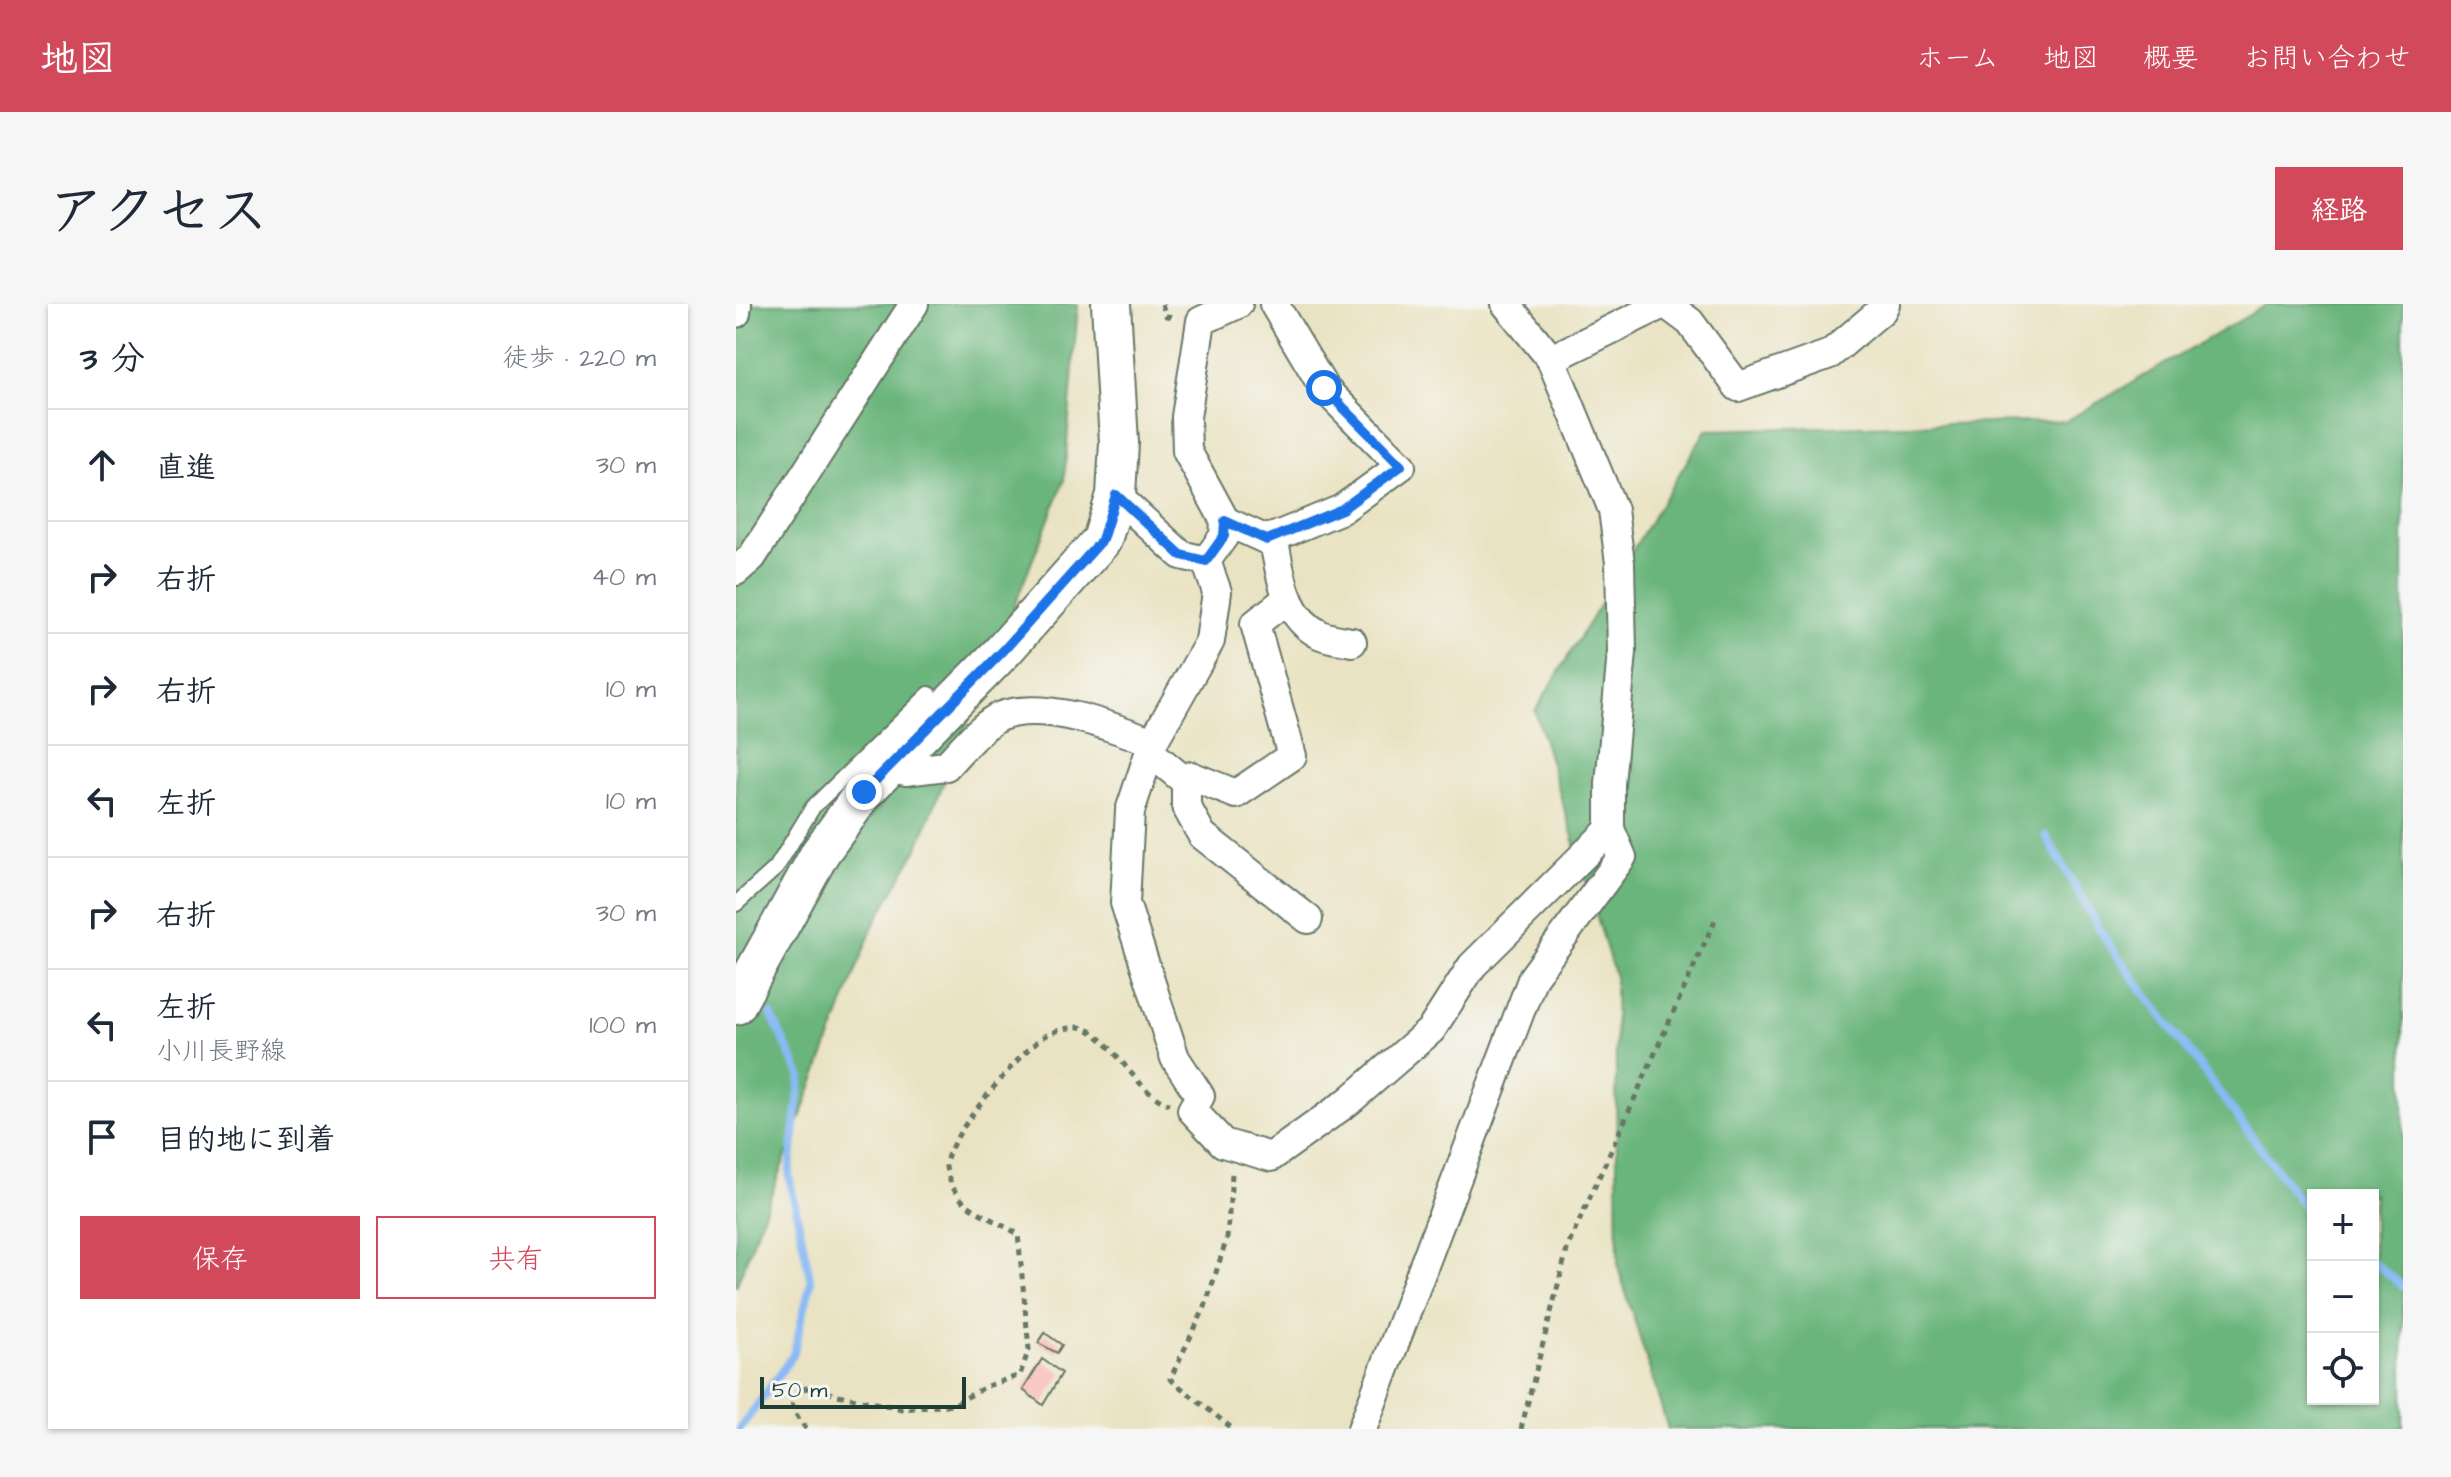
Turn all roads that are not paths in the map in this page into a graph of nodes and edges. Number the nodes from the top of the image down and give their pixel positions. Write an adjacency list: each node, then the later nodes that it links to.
1 (737, 304): 9 (street)
2 (914, 304): 15 (street)
3 (1111, 304): 11 (main road)
4 (1238, 304): 12 (street)
5 (1274, 304): 13 (street)
6 (1506, 304): 10 (street)
7 (1664, 304): 8 (street); 10 (street)
8 (1885, 304)
9 (736, 313)
10 (1551, 359): 24 (street)
11 (1116, 495): 14 (street); 20 (main road)
12 (1225, 521): 13 (street); 14 (street)
13 (1273, 537): 17 (street)
14 (1206, 561): 16 (street)
15 (736, 571)
16 (1217, 592): 18 (street); 21 (street)
17 (1288, 598): 18 (street); 19 (street)
18 (1255, 624): 23 (street)
19 (1352, 642)
20 (943, 710): 22 (main road); 25 (lane)
21 (1152, 747): 22 (street); 23 (street); 24 (street)
22 (893, 762): 27 (main road)
23 (1186, 782): 26 (street)
24 (1610, 829): 28 (street)
25 (736, 904)
26 (1308, 919)
27 (736, 1005)
28 (1362, 1429)

